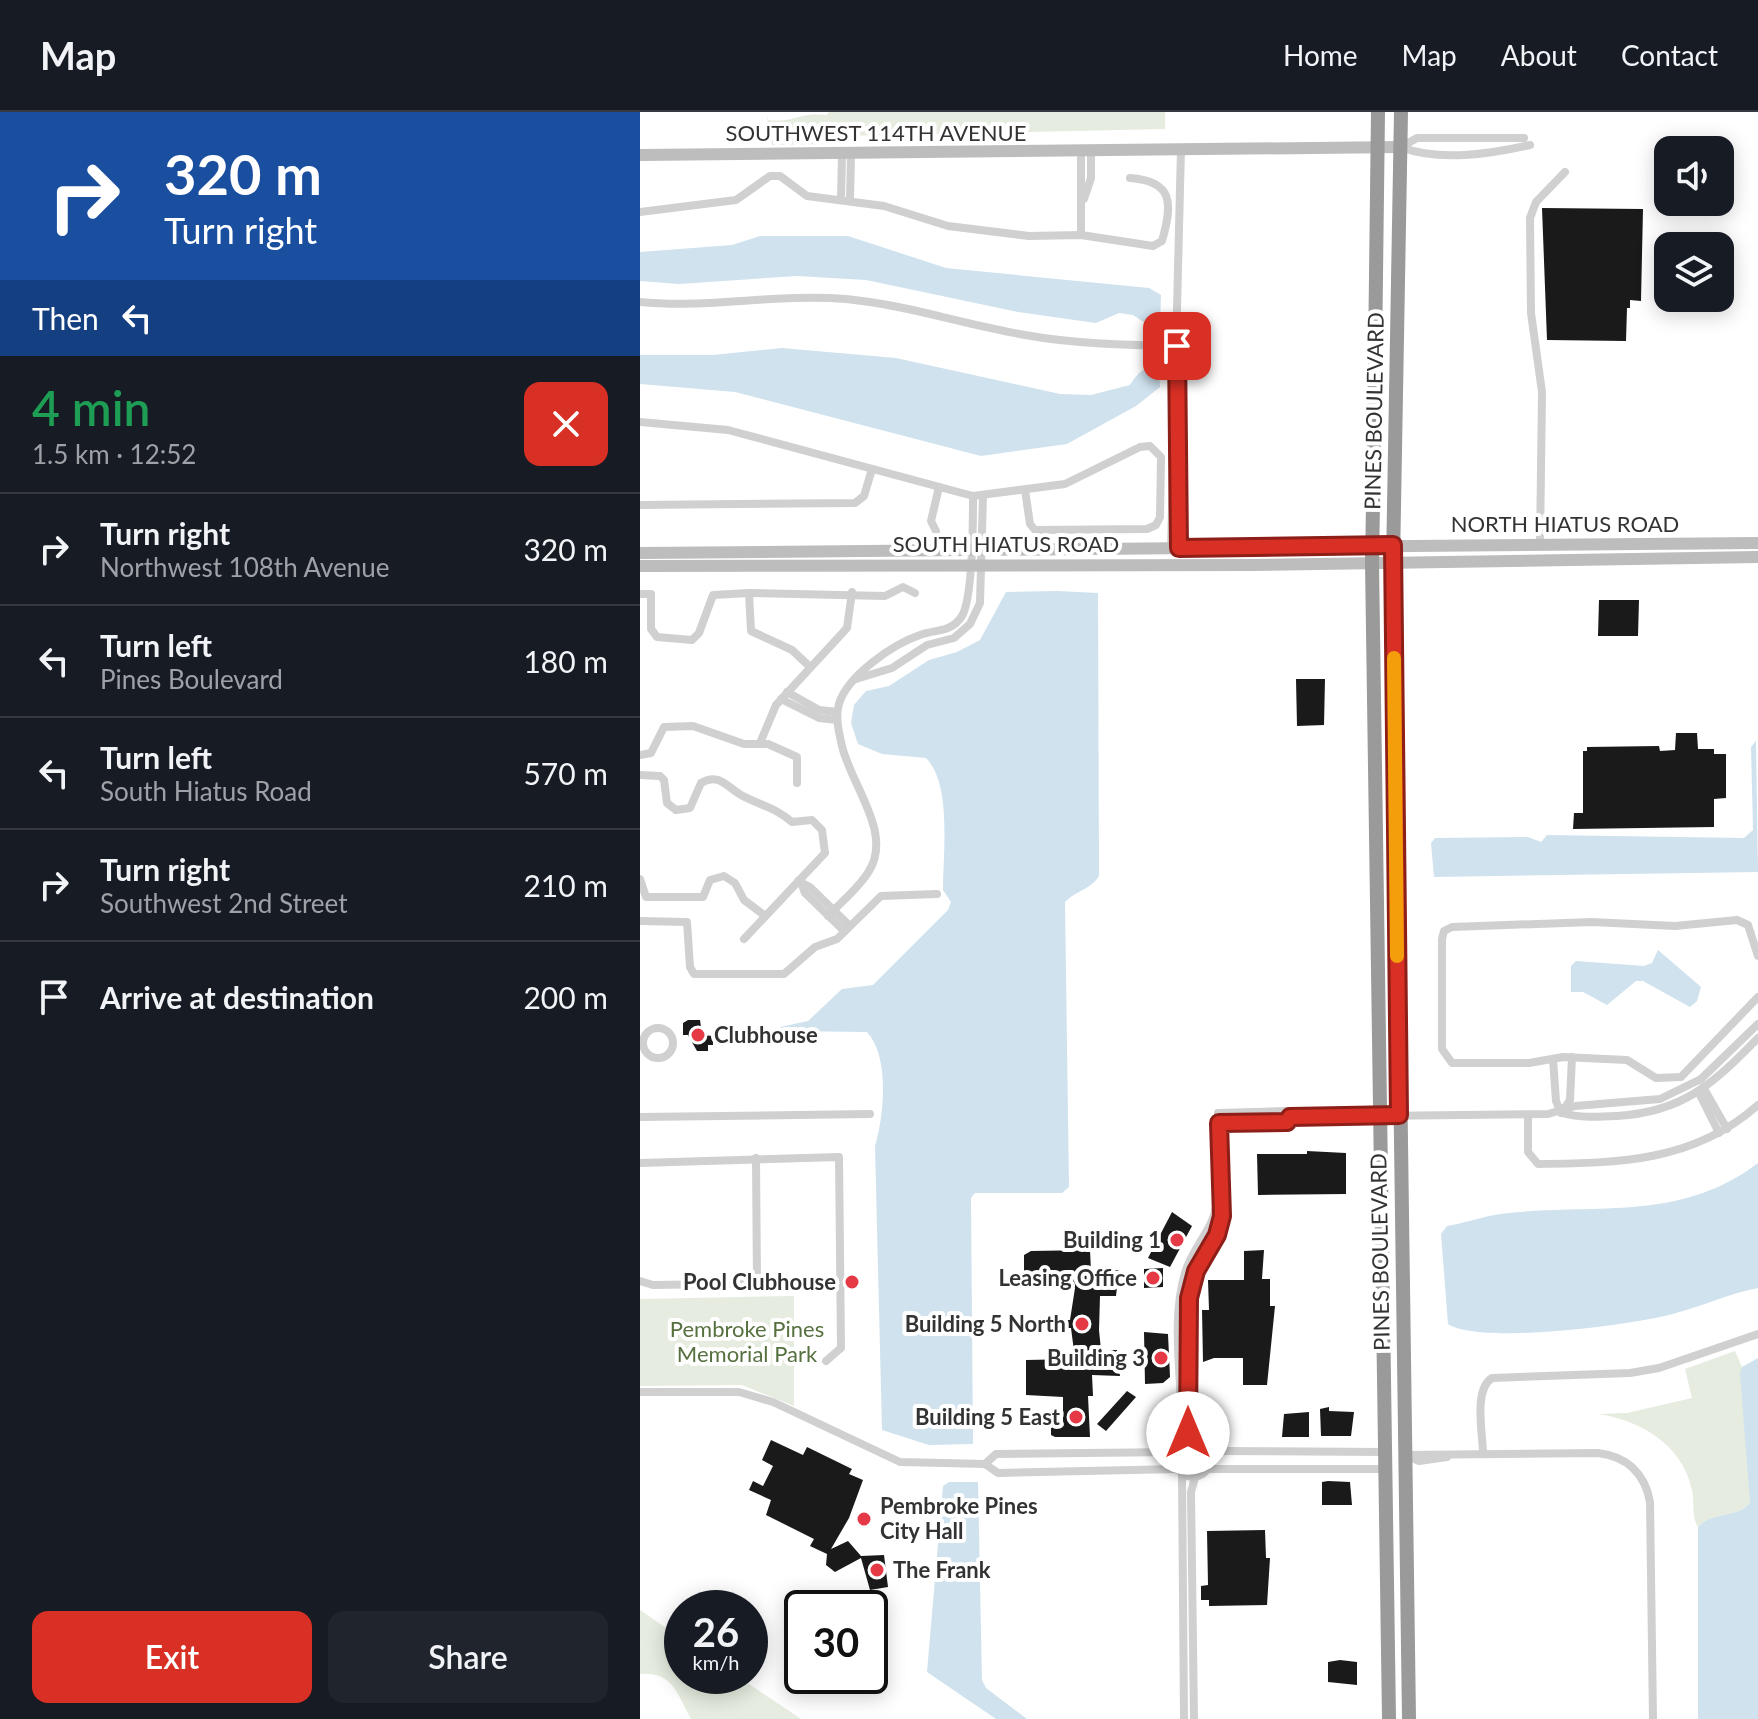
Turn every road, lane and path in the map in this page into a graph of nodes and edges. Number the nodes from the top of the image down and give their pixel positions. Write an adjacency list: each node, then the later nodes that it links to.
1 (1378, 112): 3 (highway, PINES BOULEVARD)
2 (1401, 112): 4 (highway, PINES BOULEVARD)
3 (1377, 147): 4 (main road, SOUTHWEST 114TH AVENUE); 5 (main road, SOUTHWEST 114TH AVENUE); 25 (highway, PINES BOULEVARD)
4 (1401, 147): 4 (street); 26 (highway, PINES BOULEVARD)
5 (1181, 149): 6 (main road, SOUTHWEST 114TH AVENUE); 15 (street)
6 (1086, 151): 8 (main road, SOUTHWEST 114TH AVENUE); 13 (street)
7 (640, 155): 8 (main road, SOUTHWEST 114TH AVENUE)
8 (846, 155): 11 (street)
9 (1565, 172): 27 (street)
10 (1130, 178): 13 (street)
11 (846, 198): 12 (street); 13 (street)
12 (640, 212)
13 (1081, 235)
14 (640, 302): 15 (street)
15 (1177, 346): 29 (street)
16 (640, 422): 17 (street)
17 (872, 469): 18 (street); 22 (street)
18 (939, 487): 20 (street); 23 (street)
19 (1025, 490): 19 (street); 21 (street)
20 (973, 496): 21 (street); 31 (street)
21 (983, 496): 31 (street)
22 (640, 505)
23 (936, 531)
24 (1758, 543): 27 (main road, NORTH HIATUS ROAD)
25 (1372, 545): 26 (main road, NORTH HIATUS ROAD); 28 (main road, SOUTH HIATUS ROAD); 35 (highway, PINES BOULEVARD)
26 (1393, 545): 27 (main road, NORTH HIATUS ROAD); 36 (highway, PINES BOULEVARD)
27 (1540, 545)
28 (1237, 547): 29 (main road, SOUTH HIATUS ROAD); 34 (main road)
29 (1175, 548): 31 (main road, SOUTH HIATUS ROAD); 33 (main road)
30 (640, 553): 31 (main road, SOUTH HIATUS ROAD)
31 (977, 557): 33 (main road, SOUTH HIATUS ROAD); 37 (main road, SOUTH HIATUS ROAD); 43 (street); 43 (street)
32 (1758, 557): 36 (main road, NORTH HIATUS ROAD)
33 (1101, 562): 34 (main road, SOUTH HIATUS ROAD)
34 (1171, 563): 35 (main road, SOUTH HIATUS ROAD)
35 (1372, 563): 36 (main road, NORTH HIATUS ROAD); 69 (highway, PINES BOULEVARD)
36 (1393, 563): 70 (highway, PINES BOULEVARD)
37 (640, 566)
38 (852, 592): 39 (street); 40 (street); 42 (street)
39 (749, 593): 41 (street); 42 (street)
40 (915, 593)
41 (640, 594)
42 (809, 666): 44 (street)
43 (856, 679): 45 (street)
44 (784, 696): 45 (street); 46 (street)
45 (837, 716): 53 (street)
46 (760, 743): 47 (street); 49 (street)
47 (640, 755)
48 (640, 775): 51 (street)
49 (797, 783)
50 (640, 879): 54 (street)
51 (800, 883): 53 (street); 54 (street)
52 (937, 894): 56 (street)
53 (831, 913): 56 (street)
54 (764, 915): 57 (street)
55 (640, 921): 56 (street)
56 (847, 928)
57 (744, 939)
58 (1758, 956): 63 (street)
59 (1758, 997): 62 (street)
60 (1758, 1024): 64 (street)
61 (1758, 1038): 65 (street)
62 (1572, 1057): 63 (street); 67 (street)
63 (1553, 1059): 67 (street)
64 (1696, 1082): 65 (street); 67 (street)
65 (1701, 1091): 67 (street); 75 (street)
66 (1758, 1105): 75 (street)
67 (1561, 1113): 71 (street)
68 (870, 1114): 72 (street)
69 (1380, 1115): 70 (street); 73 (street); 84 (highway, PINES BOULEVARD)
70 (1399, 1115): 71 (street); 90 (highway, PINES BOULEVARD)
71 (1528, 1115): 75 (street)
72 (640, 1117)
73 (1290, 1117): 74 (street); 74 (street)
74 (1219, 1123): 85 (street); 86 (street)
75 (1723, 1131)
76 (756, 1158): 77 (street); 79 (street); 80 (street)
77 (640, 1163)
78 (640, 1281): 80 (street)
79 (840, 1282): 80 (street); 82 (street)
80 (757, 1284)
81 (1758, 1334): 89 (street)
82 (826, 1361)
83 (640, 1392): 91 (street)
84 (1384, 1433): 88 (highway, PINES BOULEVARD); 90 (highway)
85 (1194, 1443): 86 (street); 87 (street)
86 (1179, 1451): 91 (street); 94 (street)
87 (1207, 1451): 88 (street); 92 (street)
88 (1384, 1452): 93 (highway, PINES BOULEVARD); 96 (highway)
89 (1483, 1454): 90 (street); 103 (street)
90 (1405, 1455): 96 (highway, PINES BOULEVARD)
91 (985, 1464): 94 (street)
92 (1208, 1469): 93 (street); 95 (street)
93 (1385, 1469): 101 (highway, PINES BOULEVARD)
94 (1180, 1471): 95 (street); 98 (street)
95 (1195, 1478): 97 (street)
96 (1405, 1487): 102 (highway, PINES BOULEVARD)
97 (1193, 1648): 98 (street); 100 (street)
98 (1183, 1649): 99 (street)
99 (1184, 1719)
100 (1194, 1719)
101 (1389, 1719)
102 (1409, 1719)
103 (1653, 1719)

